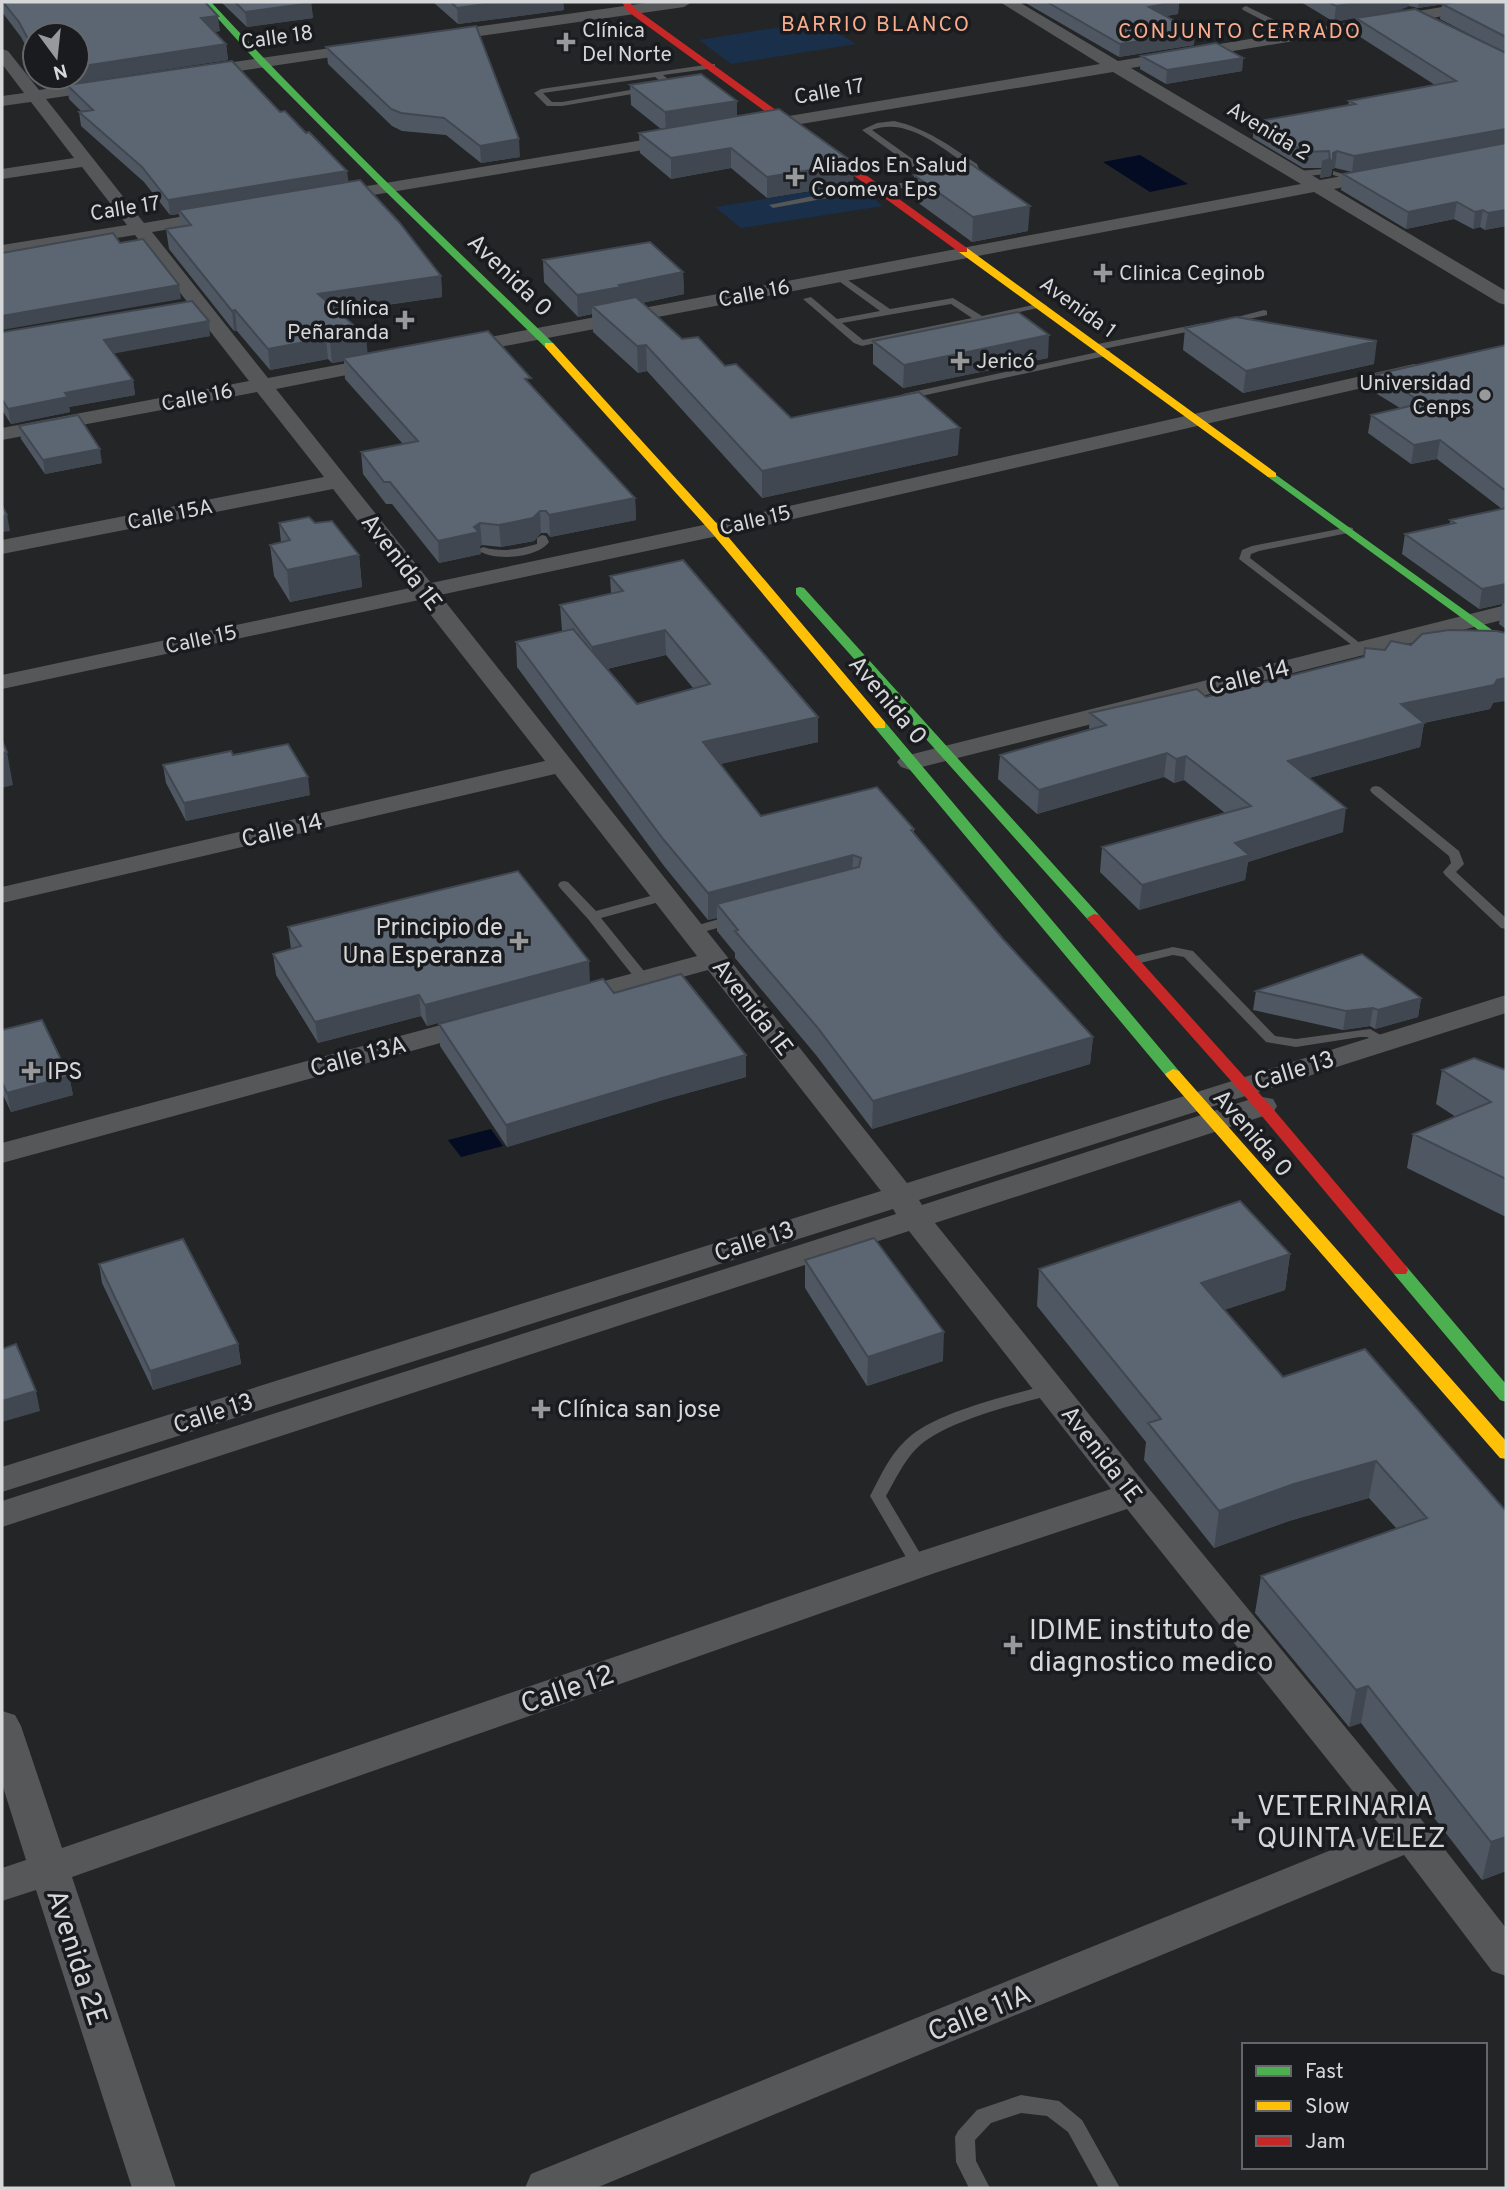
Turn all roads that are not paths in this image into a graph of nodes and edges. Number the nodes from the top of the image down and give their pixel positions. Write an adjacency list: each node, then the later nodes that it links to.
1 (207, 2): 16 (street, Avenida 0)
2 (684, 2): 6 (street)
3 (1008, 2): 18 (street, Avenida 2)
4 (1388, 2): 8 (street)
5 (1498, 2): 8 (street, Calle 17)
6 (628, 6): 12 (street); 17 (street, Avenida 1)
7 (1245, 8): 10 (lane)
8 (1415, 16): 9 (street); 10 (street, Calle 17)
9 (1438, 27)
10 (1298, 35): 18 (street, Calle 17)
11 (276, 39): 15 (street)
12 (416, 40)
13 (375, 46): 15 (street, Calle 18)
14 (2, 54): 23 (street, Avenida 1E)
15 (295, 58): 16 (street, Calle 18); 21 (street)
16 (262, 62): 19 (street, Calle 18); 38 (street, Avenida 0)
17 (712, 66): 20 (lane); 25 (street, Avenida 1)
18 (1116, 66): 25 (street, Calle 17); 35 (street, Avenida 2)
19 (182, 74)
20 (657, 74): 20 (lane)
21 (314, 77)
22 (129, 82): 23 (street)
23 (36, 96): 24 (street); 28 (street, Avenida 1E)
24 (2, 101)
25 (786, 121): 26 (street, Calle 17); 40 (street, Avenida 1)
26 (745, 128)
27 (691, 137): 39 (street)
28 (86, 161): 32 (street); 44 (street, Avenida 1E)
29 (400, 164): 39 (street)
30 (1395, 172): 36 (street, Calle 16)
31 (1336, 173): 36 (lane)
32 (2, 174)
33 (958, 176): 37 (lane)
34 (947, 178): 37 (lane)
35 (1320, 179): 36 (street, Calle 16); 46 (street, Calle 16); 49 (street, Avenida 2)
36 (1356, 179)
37 (936, 180): 40 (lane)
38 (387, 188): 39 (street); 41 (street); 58 (street, Avenida 0)
39 (424, 188)
40 (879, 188): 42 (lane); 46 (street, Avenida 1)
41 (318, 200)
42 (773, 205)
43 (236, 213): 44 (street, Calle 17)
44 (140, 229): 45 (street, Calle 17); 50 (street, Avenida 1E)
45 (2, 251)
46 (968, 253): 47 (street, Calle 16); 51 (street, Avenida 1)
47 (839, 277): 54 (lane); 59 (street, Calle 16)
48 (808, 299): 57 (lane)
49 (1506, 299)
50 (199, 305): 52 (street); 64 (street, Avenida 1E)
51 (1042, 306): 56 (lane); 60 (street, Avenida 1)
52 (173, 309)
53 (549, 309): 59 (street, Avenida 0)
54 (888, 312): 56 (lane); 57 (lane)
55 (1264, 313): 60 (lane)
56 (980, 319): 57 (lane)
57 (835, 323)
58 (539, 334): 59 (street, Calle 16); 61 (street, Calle 16); 69 (street, Avenida 0)
59 (573, 334)
60 (1102, 350): 65 (lane); 66 (street, Avenida 1)
61 (433, 353)
62 (407, 358): 64 (street, Calle 16)
63 (1439, 364): 66 (street, Calle 15)
64 (262, 385): 67 (street, Calle 16); 68 (street, Avenida 1E)
65 (886, 401)
66 (1198, 419): 69 (street, Calle 15); 70 (street, Avenida 1)
67 (2, 434)
68 (338, 481): 72 (street, Calle 15A); 76 (street, Avenida 1E)
69 (734, 525): 74 (street, Calle 15); 83 (street, Avenida 0)
70 (1349, 530): 78 (street, Avenida 1); 80 (lane)
71 (542, 538): 74 (lane)
72 (2, 547)
73 (483, 550): 74 (lane)
74 (527, 559): 76 (street, Calle 15)
75 (793, 583): 82 (street, Avenida 0)
76 (425, 591): 81 (street, Calle 15); 84 (street, Avenida 1E)
77 (1506, 612): 78 (street, Calle 14)
78 (1472, 620): 79 (street, Avenida 1); 80 (street, Calle 14)
79 (1506, 646)
80 (1361, 649): 82 (street, Calle 14)
81 (2, 682)
82 (944, 755): 83 (street, Calle 14); 94 (street, Avenida 0)
83 (910, 762): 101 (street, Avenida 0)
84 (562, 765): 87 (street, Calle 14); 88 (street, Avenida 1E)
85 (1376, 790): 91 (lane)
86 (564, 884): 89 (lane)
87 (2, 895)
88 (665, 896): 89 (lane); 92 (street, Avenida 1E)
89 (593, 916): 95 (lane)
90 (742, 917): 92 (lane)
91 (1506, 925)
92 (693, 931): 93 (street, Avenida 1E)
93 (715, 960): 95 (street); 103 (street, Avenida 1E)
94 (1130, 962): 99 (lane); 100 (street, Avenida 0)
95 (643, 979): 96 (street)
96 (549, 1004)
97 (1506, 1004): 99 (street, Calle 13)
98 (509, 1015): 102 (street, Calle 13A)
99 (1386, 1042): 100 (street, Calle 13)
100 (1253, 1096): 101 (street, Calle 13); 105 (street, Avenida 0)
101 (1204, 1111): 103 (street, Calle 13); 106 (street, Avenida 0)
102 (2, 1153)
103 (907, 1206): 104 (street, Avenida 1E); 107 (street, Calle 13); 109 (street, Calle 13)
104 (1051, 1390): 108 (street, Avenida 1E); 110 (lane)
105 (1506, 1396)
106 (1506, 1453)
107 (2, 1480)
108 (1134, 1494): 110 (street, Calle 12); 112 (street, Avenida 1E)
109 (2, 1514)
110 (919, 1565): 113 (street, Calle 12)
111 (2, 1726): 113 (street, Avenida 2E)
112 (1411, 1835): 115 (street, Avenida 1E); 117 (street, Calle 11A)
113 (48, 1868): 114 (street, Calle 12); 116 (street, Avenida 2E)
114 (2, 1885)
115 (1506, 1959)
116 (154, 2188)
117 (547, 2188)
118 (980, 2188): 119 (lane)
119 (1110, 2188)

